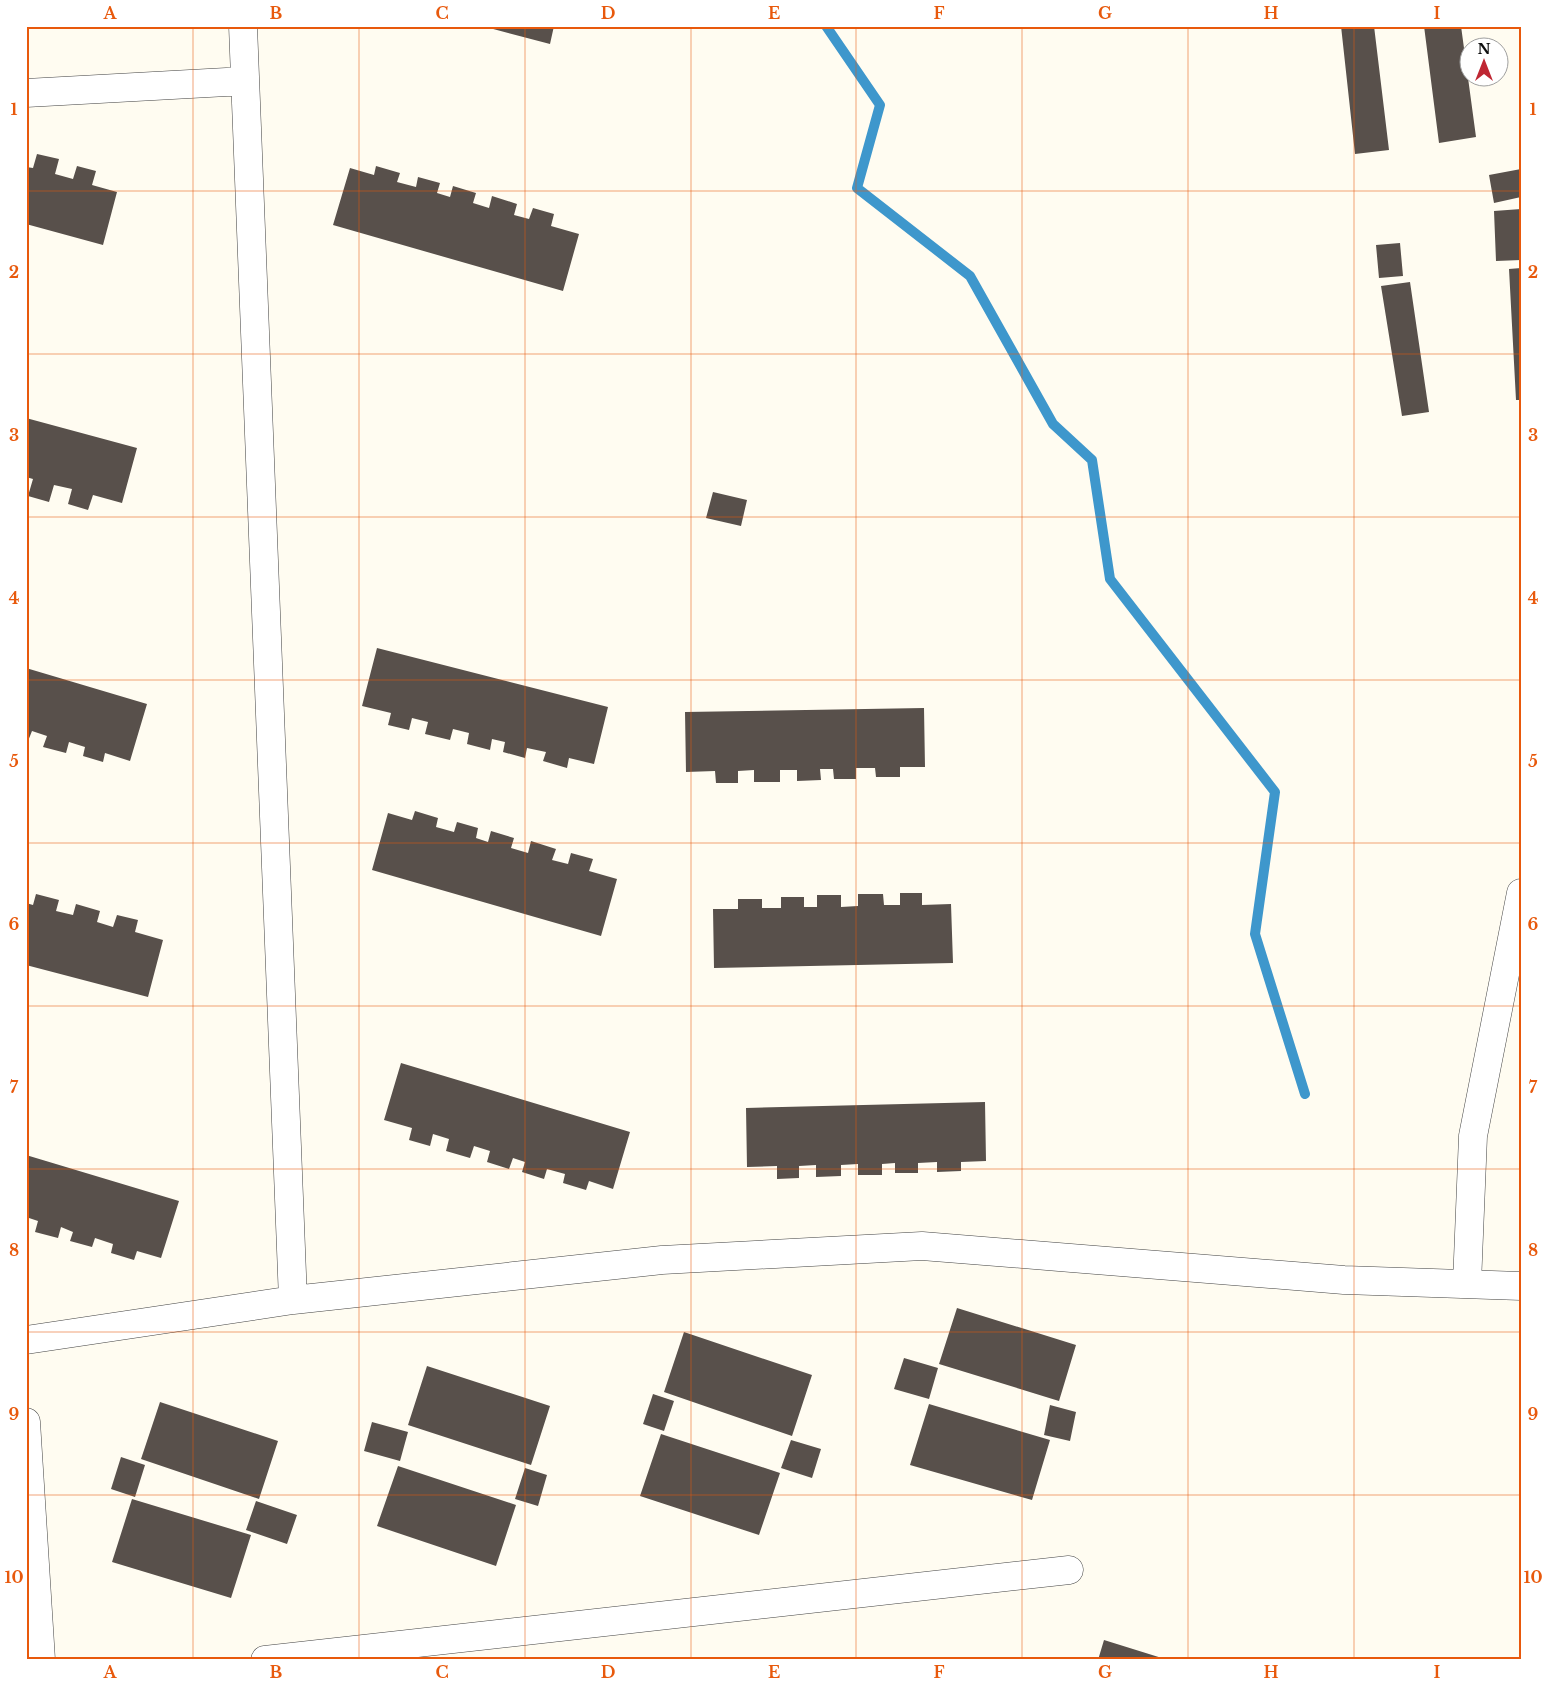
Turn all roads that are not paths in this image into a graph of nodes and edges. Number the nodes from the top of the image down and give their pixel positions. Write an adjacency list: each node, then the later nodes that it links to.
1 (243, 26): 2 (street)
2 (245, 81): 3 (street); 7 (street)
3 (26, 93)
4 (1521, 893): 5 (street)
5 (1467, 1284): 6 (street); 7 (street)
6 (1521, 1286)
7 (293, 1300): 8 (street)
8 (26, 1340)
9 (26, 1422): 11 (street)
10 (1069, 1570): 12 (street)
11 (41, 1660)
12 (265, 1660)

